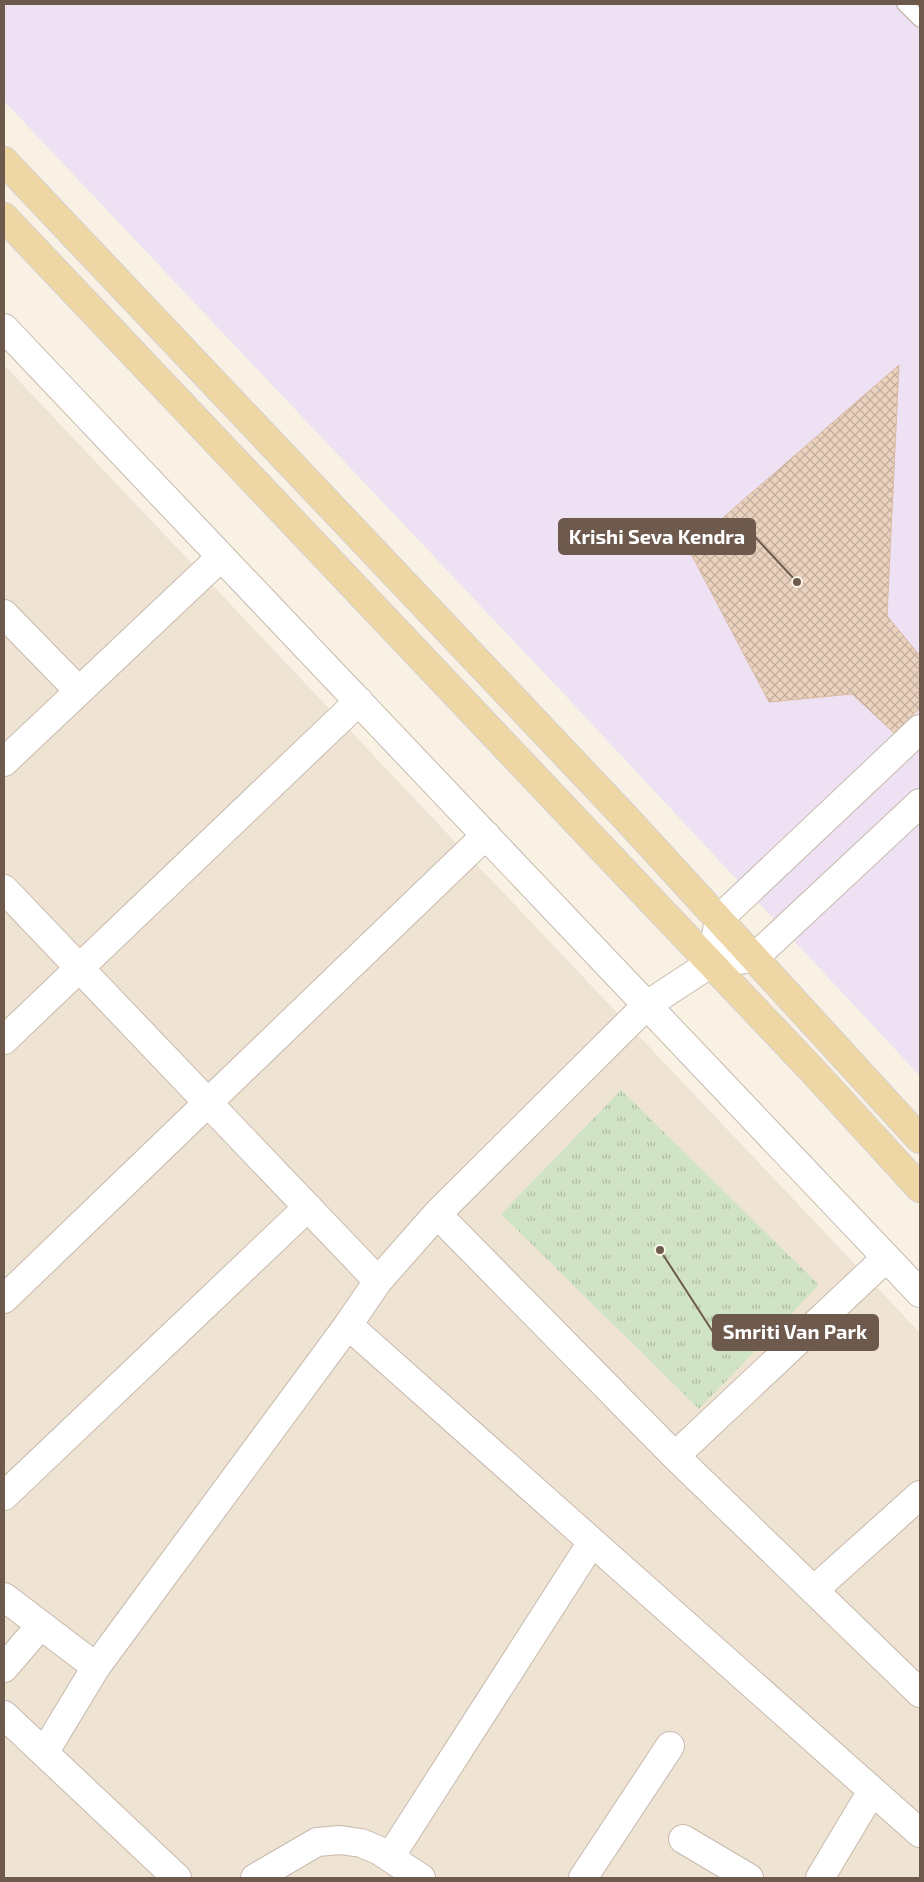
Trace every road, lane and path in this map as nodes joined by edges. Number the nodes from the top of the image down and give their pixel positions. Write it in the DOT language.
graph roads {
  1 [pos="905,4"];
  2 [pos="920,19"];
  3 [pos="4,160"];
  4 [pos="4,217"];
  5 [pos="4,328"];
  6 [pos="221,557"];
  7 [pos="4,614"];
  8 [pos="79,691"];
  9 [pos="359,701"];
  10 [pos="920,730"];
  11 [pos="4,762"];
  12 [pos="920,803"];
  13 [pos="486,835"];
  14 [pos="5,891"];
  15 [pos="719,919"];
  16 [pos="754,958"];
  17 [pos="711,964"];
  18 [pos="80,967"];
  19 [pos="647,1005"];
  20 [pos="4,1040"];
  21 [pos="208,1102"];
  22 [pos="920,1139"];
  23 [pos="920,1188"];
  24 [pos="308,1207"];
  25 [pos="437,1214"];
  26 [pos="886,1258"];
  27 [pos="378,1281"];
  28 [pos="920,1294"];
  29 [pos="4,1299"];
  30 [pos="348,1325"];
  31 [pos="674,1456"];
  32 [pos="920,1495"];
  33 [pos="4,1496"];
  34 [pos="592,1542"];
  35 [pos="814,1590"];
  36 [pos="4,1597"];
  37 [pos="40,1626"];
  38 [pos="96,1667"];
  39 [pos="4,1668"];
  40 [pos="920,1693"];
  41 [pos="4,1715"];
  42 [pos="670,1746"];
  43 [pos="44,1753"];
  44 [pos="872,1791"];
  45 [pos="916,1819"];
  46 [pos="683,1838"];
  47 [pos="390,1857"];
  48 [pos="718,1870"];
  49 [pos="177,1878"];
  50 [pos="255,1878"];
  51 [pos="421,1878"];
  52 [pos="583,1878"];
  53 [pos="749,1878"];
  54 [pos="820,1878"];
  1 -- 2 [label="lane"];
  3 -- 15 [label="main road"];
  4 -- 17 [label="main road"];
  5 -- 6 [label="street"];
  6 -- 8 [label="street"];
  6 -- 9 [label="street"];
  7 -- 8 [label="street"];
  8 -- 11 [label="street"];
  9 -- 13 [label="street"];
  9 -- 18 [label="street"];
  10 -- 15 [label="street"];
  12 -- 16 [label="street"];
  13 -- 19 [label="street"];
  13 -- 21 [label="street"];
  14 -- 18 [label="street"];
  15 -- 16 [label="main road"];
  15 -- 17 [label="street"];
  16 -- 17 [label="street"];
  16 -- 22 [label="main road"];
  17 -- 19 [label="street"];
  17 -- 23 [label="main road"];
  18 -- 20 [label="street"];
  18 -- 21 [label="street"];
  19 -- 25 [label="street"];
  19 -- 26 [label="street"];
  21 -- 24 [label="street"];
  21 -- 29 [label="street"];
  24 -- 27 [label="street"];
  24 -- 33 [label="street"];
  25 -- 27 [label="street"];
  25 -- 31 [label="street"];
  26 -- 28 [label="street"];
  26 -- 31 [label="street"];
  27 -- 30 [label="street"];
  30 -- 34 [label="street"];
  30 -- 38 [label="street"];
  31 -- 35 [label="street"];
  32 -- 35 [label="street"];
  34 -- 44 [label="street"];
  34 -- 47 [label="street"];
  35 -- 40 [label="street"];
  36 -- 37 [label="street"];
  37 -- 38 [label="street"];
  37 -- 39 [label="street"];
  38 -- 43 [label="street"];
  41 -- 43 [label="street"];
  42 -- 52 [label="street"];
  43 -- 49 [label="street"];
  44 -- 45 [label="street"];
  44 -- 54 [label="street"];
  46 -- 48 [label="street"];
  47 -- 50 [label="street"];
  47 -- 51 [label="street"];
  48 -- 53 [label="street"];
}
